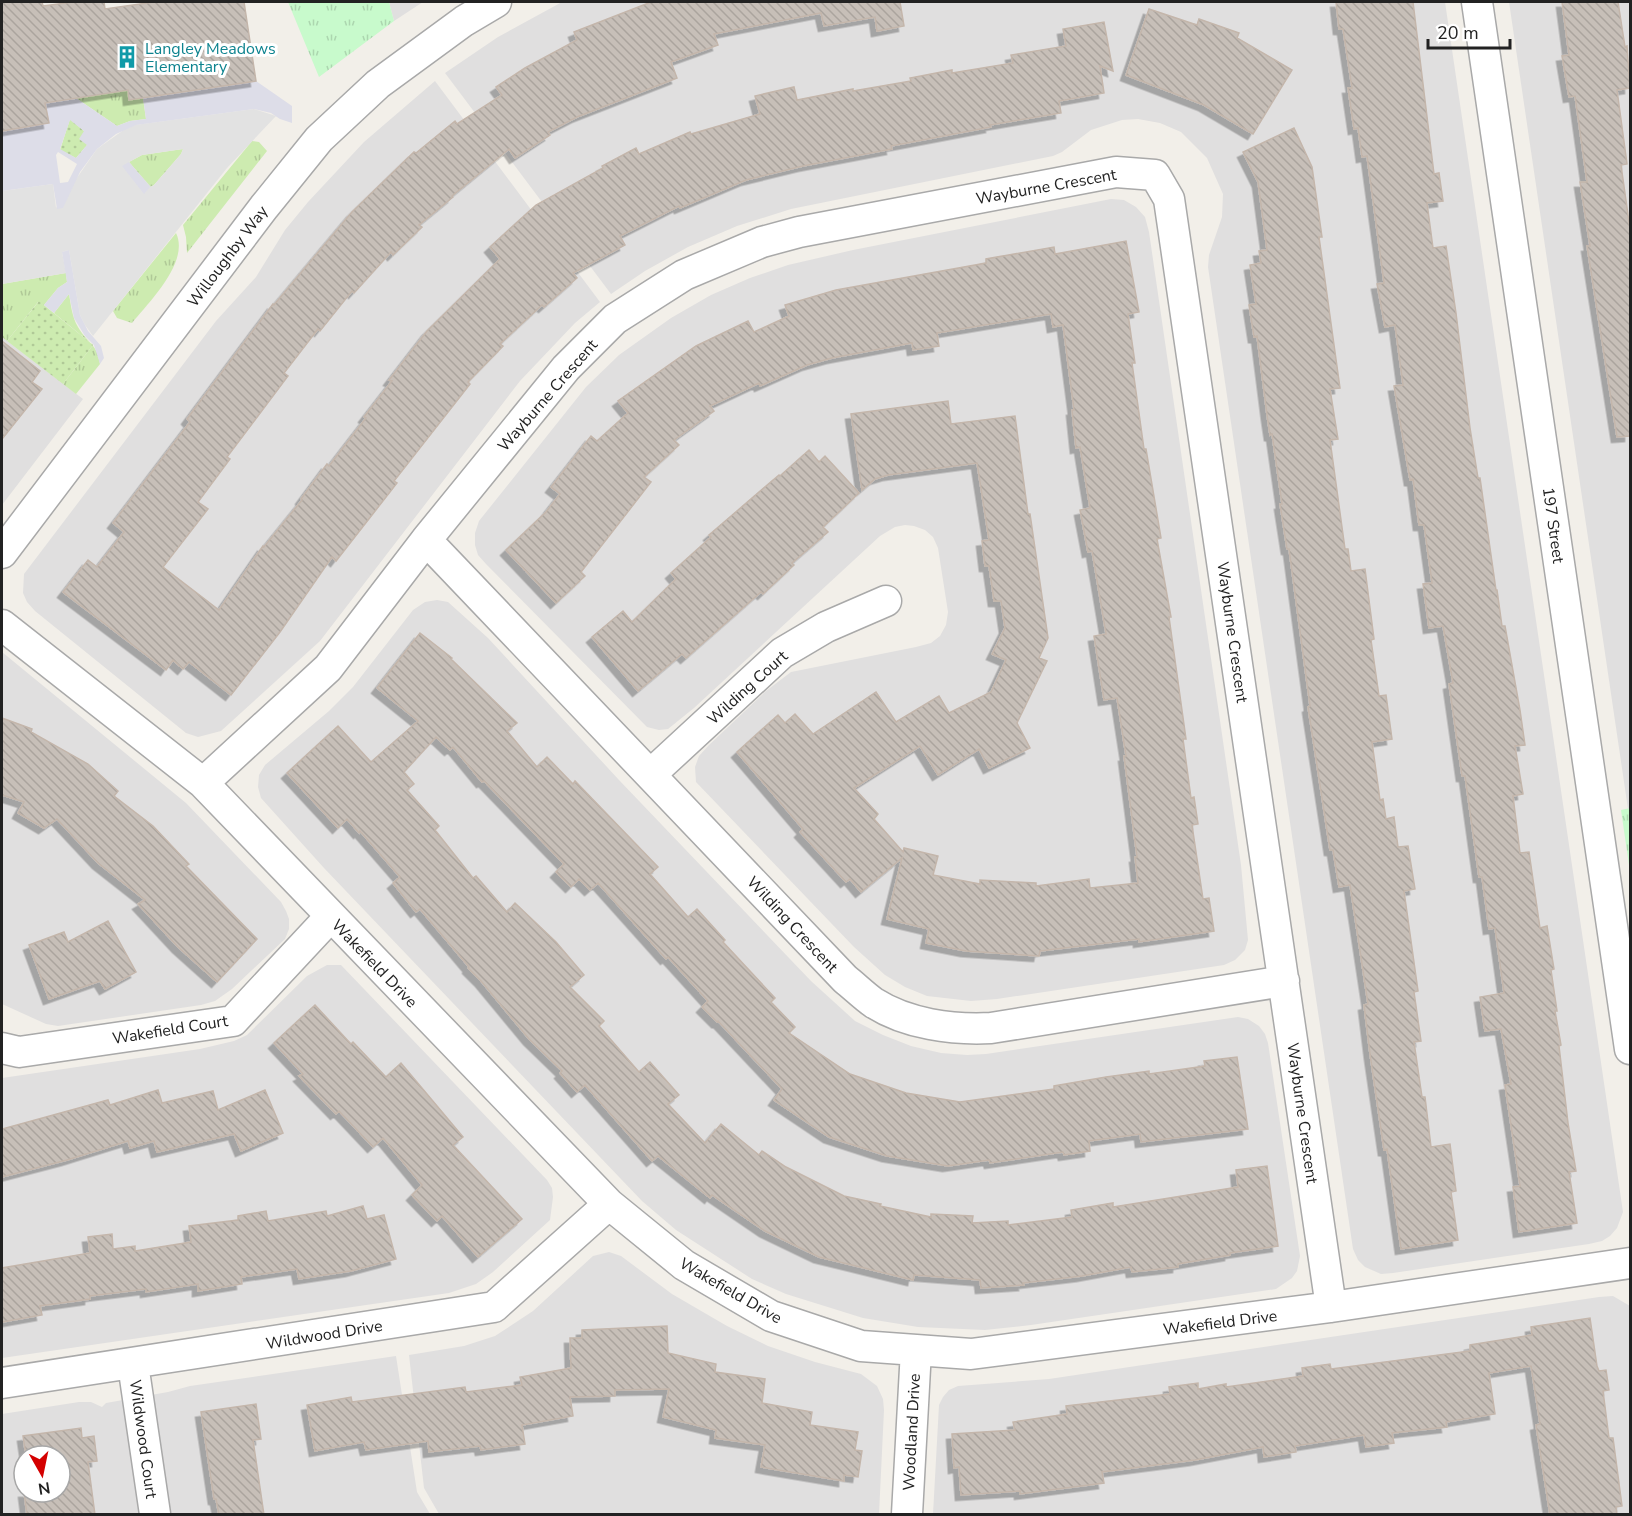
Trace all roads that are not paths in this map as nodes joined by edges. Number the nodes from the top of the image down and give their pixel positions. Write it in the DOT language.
graph roads {
  1 [pos="496,2"];
  2 [pos="1477,2"];
  3 [pos="426,540"];
  4 [pos="2,554"];
  5 [pos="886,601"];
  6 [pos="2,625"];
  7 [pos="651,774"];
  8 [pos="203,783"];
  9 [pos="330,917"];
  10 [pos="1284,981"];
  11 [pos="2,1048"];
  12 [pos="1630,1049"];
  13 [pos="609,1204"];
  14 [pos="1630,1263"];
  15 [pos="1331,1307"];
  16 [pos="916,1350"];
  17 [pos="133,1364"];
  18 [pos="2,1383"];
  19 [pos="155,1515"];
  20 [pos="907,1515"];
  1 -- 4 [label="street, Willoughby Way"];
  2 -- 12 [label="street, 197 Street"];
  3 -- 7 [label="street, Wilding Crescent"];
  3 -- 8 [label="street, Wayburne Crescent"];
  3 -- 10 [label="street, Wayburne Crescent"];
  5 -- 7 [label="street, Wilding Court"];
  6 -- 8 [label="street, Wakefield Drive"];
  7 -- 10 [label="street, Wilding Crescent"];
  8 -- 9 [label="street, Wakefield Drive"];
  9 -- 11 [label="street, Wakefield Court"];
  9 -- 13 [label="street, Wakefield Drive"];
  10 -- 15 [label="street, Wayburne Crescent"];
  13 -- 16 [label="street, Wakefield Drive"];
  13 -- 17 [label="street, Wildwood Drive"];
  14 -- 15 [label="street, Wakefield Drive"];
  15 -- 16 [label="street, Wakefield Drive"];
  16 -- 20 [label="street, Woodland Drive"];
  17 -- 18 [label="street, Wildwood Drive"];
  17 -- 19 [label="street, Wildwood Court"];
}
